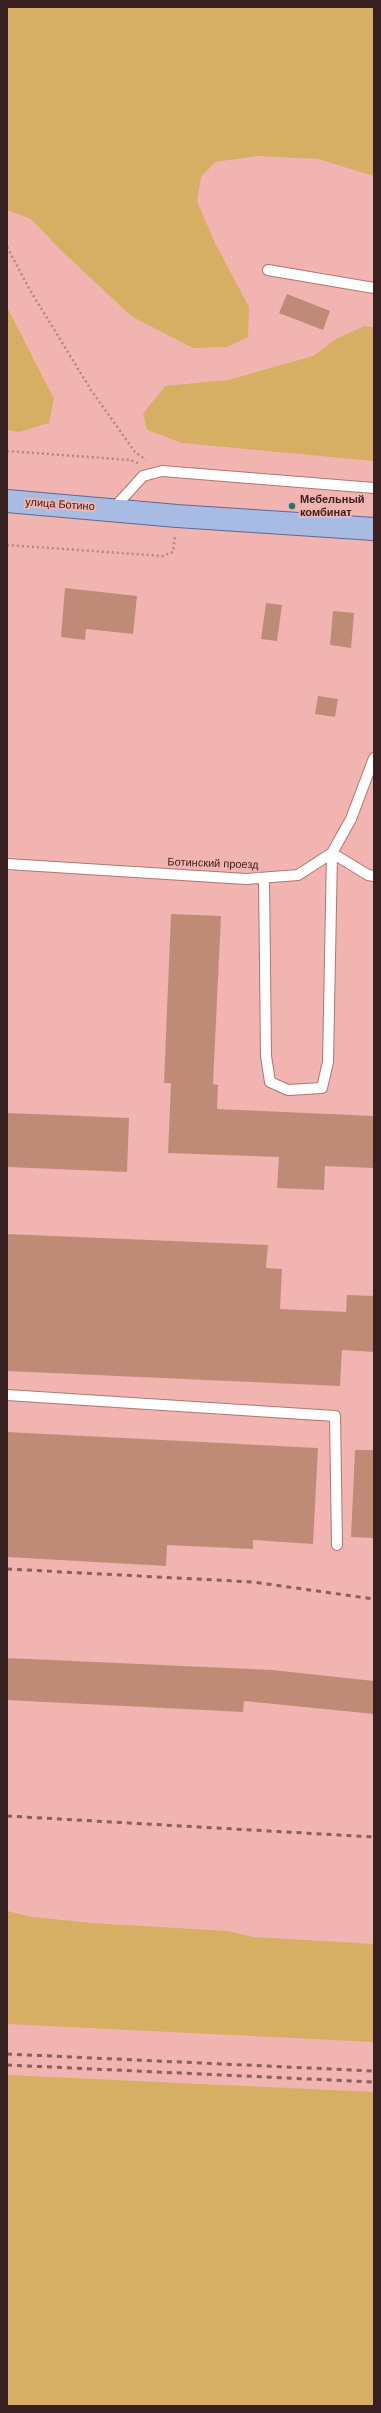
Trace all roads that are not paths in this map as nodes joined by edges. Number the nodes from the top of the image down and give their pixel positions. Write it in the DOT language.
graph roads {
  1 [pos="268,270"];
  2 [pos="374,288"];
  3 [pos="374,488"];
  4 [pos="7,501"];
  5 [pos="113,509"];
  6 [pos="374,530"];
  7 [pos="374,758"];
  8 [pos="332,853"];
  9 [pos="7,864"];
  10 [pos="374,876"];
  11 [pos="264,878"];
  12 [pos="7,1396"];
  13 [pos="337,1545"];
  1 -- 2 [label="lane"];
  3 -- 5 [label="lane"];
  4 -- 5 [label="main road, улица Ботино"];
  5 -- 6 [label="main road, улица Ботино"];
  7 -- 8 [label="lane, Ботинский проезд"];
  8 -- 10 [label="lane"];
  8 -- 11 [label="lane, Ботинский проезд"];
  8 -- 11 [label="lane"];
  9 -- 11 [label="lane, Ботинский проезд"];
  12 -- 13 [label="lane"];
}
